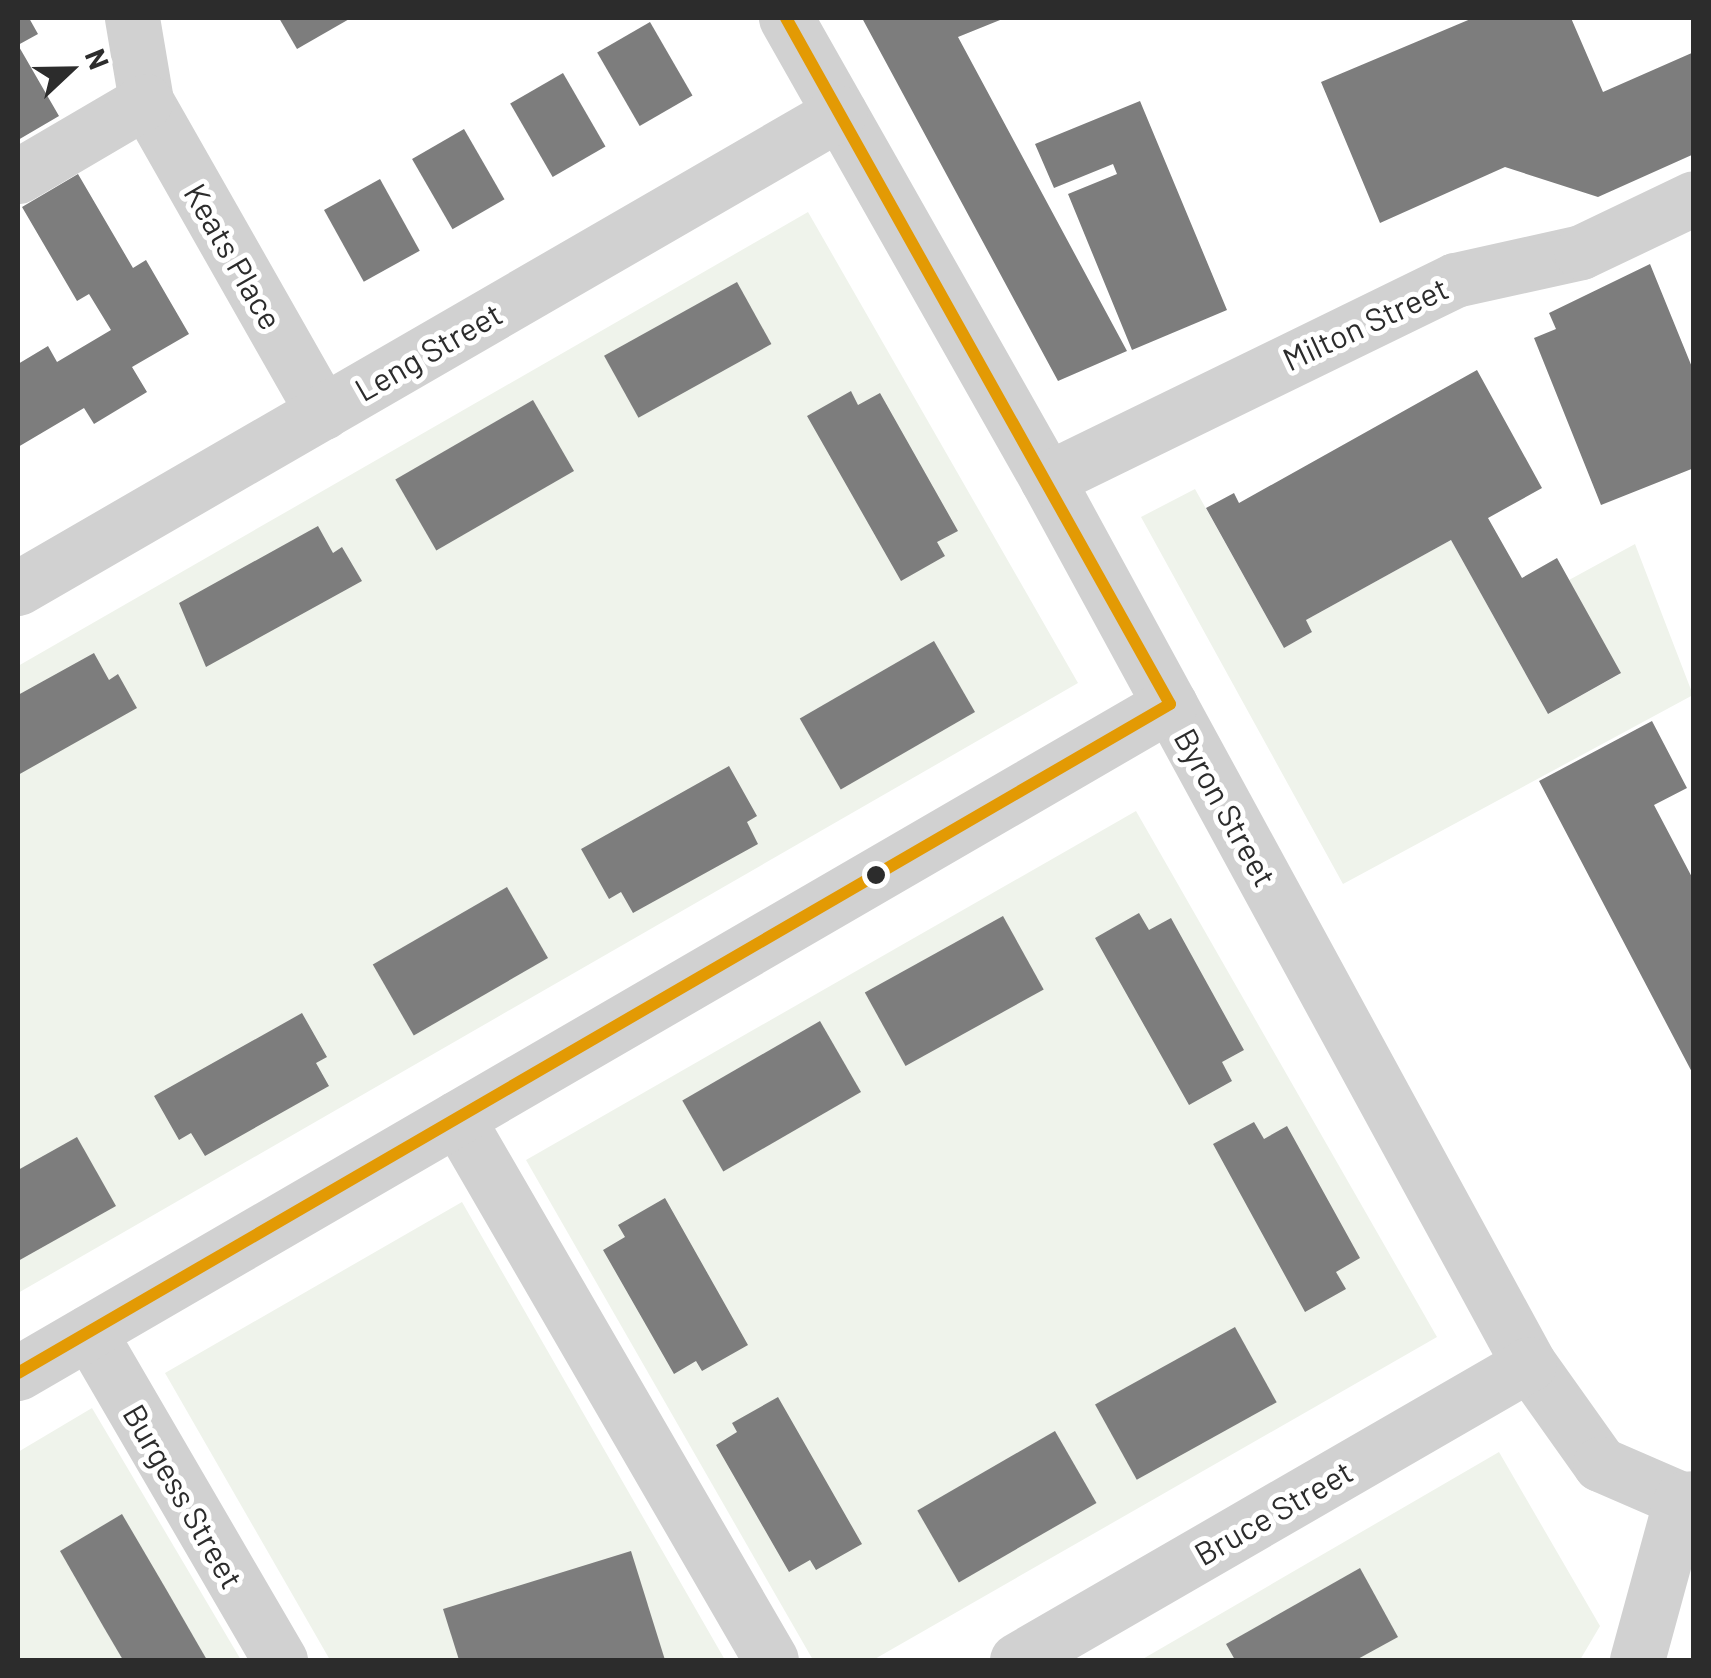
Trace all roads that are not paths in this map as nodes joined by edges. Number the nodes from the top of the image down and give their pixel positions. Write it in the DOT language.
graph roads {
  1 [pos="132,18"];
  2 [pos="786,18"];
  3 [pos="146,101"];
  4 [pos="839,113"];
  5 [pos="18,176"];
  6 [pos="1694,198"];
  7 [pos="323,412"];
  8 [pos="1047,479"];
  9 [pos="18,588"];
  10 [pos="1170,704"];
  11 [pos="457,1118"];
  12 [pos="89,1332"];
  13 [pos="1529,1364"];
  14 [pos="18,1373"];
  15 [pos="1687,1499"];
  16 [pos="280,1660"];
  17 [pos="771,1660"];
  18 [pos="1017,1660"];
  19 [pos="1637,1660"];
  1 -- 3 [label="street, Keats Place"];
  2 -- 4 [label="street, Byron Street"];
  3 -- 5 [label="street"];
  3 -- 7 [label="street, Keats Place"];
  4 -- 7 [label="street, Leng Street"];
  4 -- 8 [label="street, Byron Street"];
  6 -- 8 [label="street, Milton Street"];
  7 -- 9 [label="street, Leng Street"];
  8 -- 10 [label="street, Byron Street"];
  10 -- 11 [label="street"];
  10 -- 13 [label="street, Byron Street"];
  11 -- 12 [label="street"];
  11 -- 17 [label="street"];
  12 -- 14 [label="street"];
  12 -- 16 [label="street, Burgess Street"];
  13 -- 15 [label="street, Byron Street"];
  13 -- 18 [label="street, Bruce Street"];
  15 -- 19 [label="street"];
}
